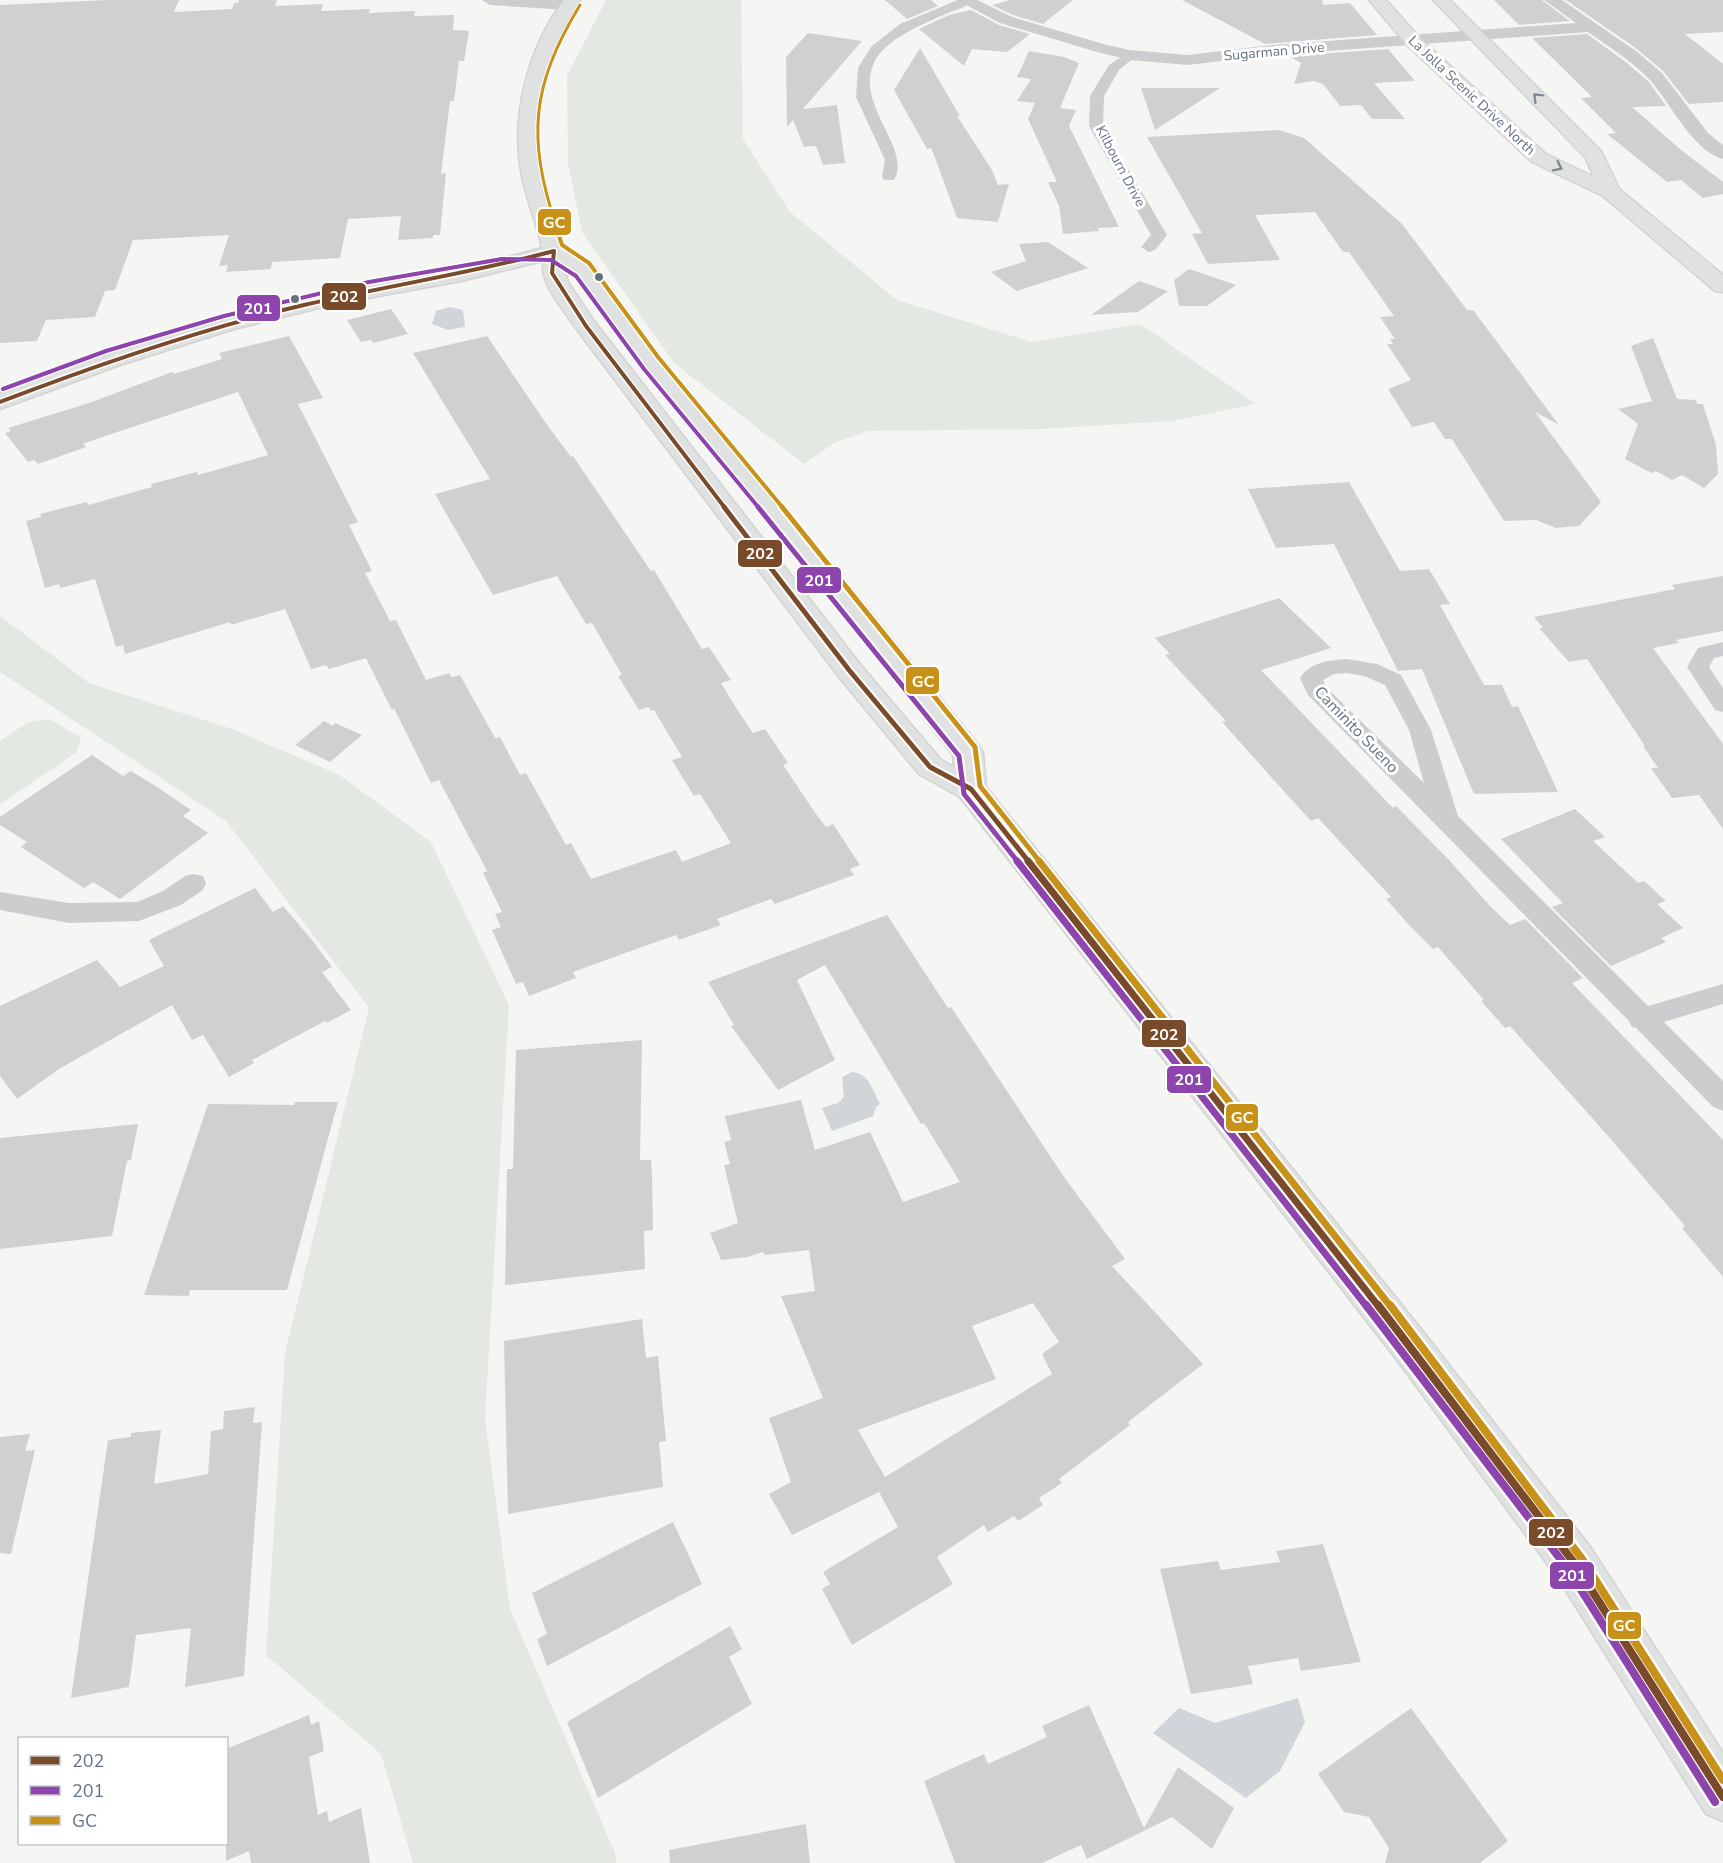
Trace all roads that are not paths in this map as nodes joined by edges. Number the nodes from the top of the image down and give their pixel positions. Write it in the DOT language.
graph roads {
  1 [pos="490,0"];
  2 [pos="965,0"];
  3 [pos="1377,0"];
  4 [pos="1441,0"];
  5 [pos="1552,0"];
  6 [pos="570,2"];
  7 [pos="1593,27"];
  8 [pos="1476,36"];
  9 [pos="1413,41"];
  10 [pos="1130,55"];
  11 [pos="1723,154"];
  12 [pos="889,177"];
  13 [pos="1610,192"];
  14 [pos="1149,247"];
  15 [pos="554,251"];
  16 [pos="1723,286"];
  17 [pos="0,381"];
  18 [pos="0,402"];
  19 [pos="1723,649"];
  20 [pos="1723,705"];
  21 [pos="972,789"];
  22 [pos="1447,820"];
  23 [pos="194,883"];
  24 [pos="0,901"];
  25 [pos="1723,994"];
  26 [pos="1641,1019"];
  27 [pos="1723,1099"];
  28 [pos="1723,1797"];
  1 -- 6 [label="street"];
  2 -- 10 [label="street, Sugarman Drive"];
  2 -- 12 [label="street"];
  3 -- 9 [label="main road, La Jolla Scenic Drive North"];
  4 -- 8 [label="main road, La Jolla Scenic Drive North"];
  5 -- 7 [label="street"];
  6 -- 15 [label="main road"];
  7 -- 8 [label="street, Sugarman Drive"];
  7 -- 11 [label="street"];
  8 -- 9 [label="street, Sugarman Drive"];
  13 -- 8 [label="main road, La Jolla Scenic Drive North, one-way"];
  9 -- 10 [label="street, Sugarman Drive"];
  9 -- 13 [label="main road, La Jolla Scenic Drive North, one-way"];
  10 -- 14 [label="street, Kilbourn Drive"];
  13 -- 16 [label="main road, La Jolla Scenic Drive North"];
  15 -- 17 [label="main road"];
  15 -- 18 [label="main road"];
  15 -- 21 [label="main road"];
  15 -- 21 [label="main road"];
  19 -- 20 [label="street"];
  21 -- 28 [label="main road"];
  22 -- 22 [label="street, Caminito Sueno"];
  22 -- 26 [label="street, Caminito Sueno"];
  23 -- 24 [label="street"];
  25 -- 26 [label="street"];
  26 -- 27 [label="street, Caminito Sueno"];
}
